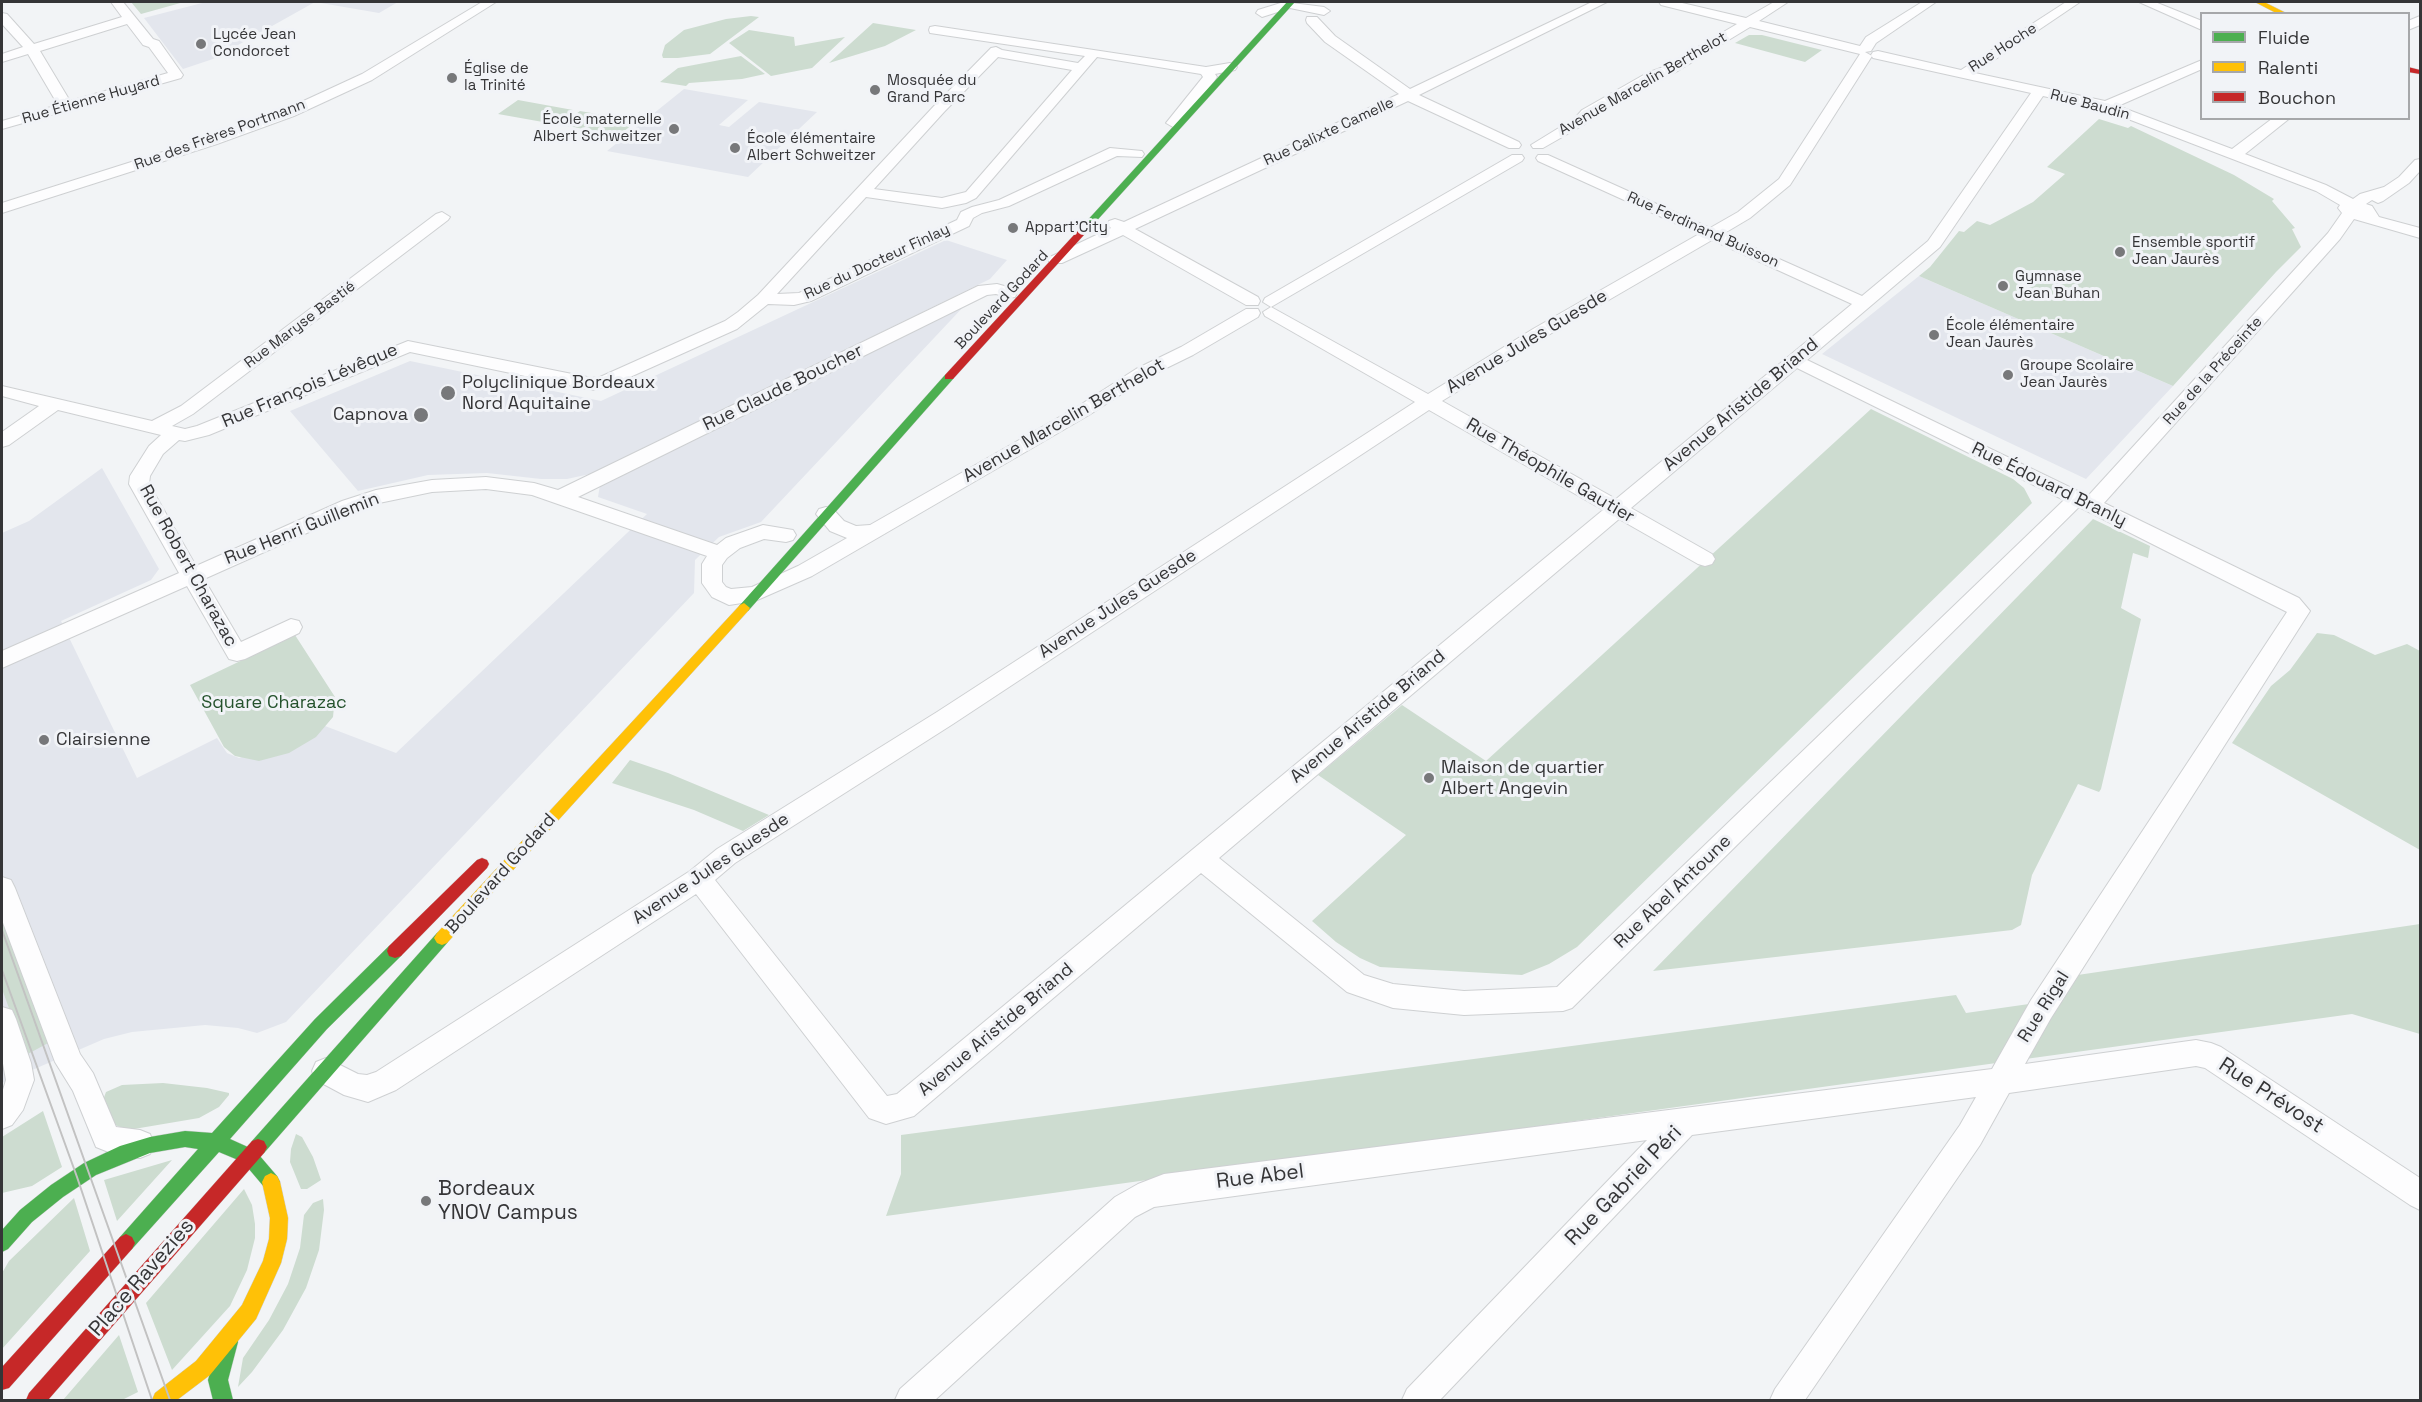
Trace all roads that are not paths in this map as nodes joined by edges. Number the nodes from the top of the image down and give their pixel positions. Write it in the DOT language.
graph roads {
  1 [pos="117,2"];
  2 [pos="490,2"];
  3 [pos="1601,2"];
  4 [pos="1665,2"];
  5 [pos="1782,2"];
  6 [pos="1930,2"];
  7 [pos="2074,2"];
  8 [pos="2145,2"];
  9 [pos="2259,2"];
  10 [pos="1282,5"];
  11 [pos="2281,12"];
  12 [pos="2,16"];
  13 [pos="130,19"];
  14 [pos="1747,23"];
  15 [pos="2200,25"];
  16 [pos="1249,26"];
  17 [pos="935,30"];
  18 [pos="1008,39"];
  19 [pos="32,49"];
  20 [pos="1094,52"];
  21 [pos="1867,52"];
  22 [pos="995,53"];
  23 [pos="1220,56"];
  24 [pos="2,58"];
  25 [pos="2200,65"];
  26 [pos="1081,67"];
  27 [pos="1230,67"];
  28 [pos="1206,71"];
  29 [pos="1962,75"];
  30 [pos="2039,92"];
  31 [pos="1409,95"];
  32 [pos="2106,106"];
  33 [pos="66,107"];
  34 [pos="2280,120"];
  35 [pos="2,125"];
  36 [pos="1160,144"];
  37 [pos="1516,151"];
  38 [pos="1541,151"];
  39 [pos="1137,154"];
  40 [pos="2235,154"];
  41 [pos="2421,163"];
  42 [pos="2295,178"];
  43 [pos="862,192"];
  44 [pos="2,208"];
  45 [pos="2360,210"];
  46 [pos="1097,214"];
  47 [pos="442,217"];
  48 [pos="1124,228"];
  49 [pos="2413,231"];
  50 [pos="1711,234"];
  51 [pos="1056,260"];
  52 [pos="1009,292"];
  53 [pos="769,294"];
  54 [pos="1864,303"];
  55 [pos="1261,307"];
  56 [pos="1796,361"];
  57 [pos="2,391"];
  58 [pos="1428,402"];
  59 [pos="54,404"];
  60 [pos="897,414"];
  61 [pos="154,428"];
  62 [pos="175,433"];
  63 [pos="2,441"];
  64 [pos="559,498"];
  65 [pos="2084,502"];
  66 [pos="1616,508"];
  67 [pos="826,514"];
  68 [pos="877,531"];
  69 [pos="786,536"];
  70 [pos="720,553"];
  71 [pos="1705,559"];
  72 [pos="191,575"];
  73 [pos="738,595"];
  74 [pos="2299,611"];
  75 [pos="291,627"];
  76 [pos="2,660"];
  77 [pos="492,853"];
  78 [pos="1201,858"];
  79 [pos="699,879"];
  80 [pos="2,888"];
  81 [pos="2,1018"];
  82 [pos="326,1071"];
  83 [pos="2003,1078"];
  84 [pos="2,1114"];
  85 [pos="1667,1131"];
  86 [pos="216,1142"];
  87 [pos="150,1145"];
  88 [pos="249,1156"];
  89 [pos="57,1191"];
  90 [pos="2421,1195"];
  91 [pos="17,1204"];
  92 [pos="2,1243"];
  93 [pos="231,1336"];
  94 [pos="2,1381"];
  95 [pos="36,1401"];
  96 [pos="162,1401"];
  97 [pos="223,1401"];
  98 [pos="911,1401"];
  99 [pos="1418,1401"];
  100 [pos="1786,1401"];
  1 -- 13 [label="street"];
  2 -- 44 [label="street, Rue des Frères Portmann"];
  3 -- 31 [label="street, Rue Calixte Camelle"];
  4 -- 14 [label="street, Rue Baudin"];
  5 -- 14 [label="street, Avenue Marcelin Berthelot"];
  6 -- 21 [label="street, Avenue Jules Guesde"];
  7 -- 29 [label="street, Rue Hoche"];
  8 -- 15 [label="street"];
  9 -- 11 [label="main road"];
  10 -- 16 [label="main road"];
  10 -- 27 [label="main road, Boulevard Godard"];
  10 -- 31 [label="street"];
  12 -- 19 [label="street"];
  13 -- 19 [label="street"];
  13 -- 33 [label="street, Rue Étienne Huyard"];
  14 -- 21 [label="street, Rue Baudin"];
  14 -- 38 [label="street, Avenue Marcelin Berthelot"];
  17 -- 18 [label="street"];
  18 -- 20 [label="street"];
  18 -- 22 [label="street"];
  19 -- 24 [label="street"];
  19 -- 33 [label="street"];
  20 -- 26 [label="street"];
  20 -- 28 [label="street"];
  21 -- 29 [label="street, Rue Baudin"];
  21 -- 50 [label="street, Avenue Jules Guesde"];
  22 -- 26 [label="street"];
  22 -- 43 [label="street"];
  23 -- 28 [label="main road, Boulevard Godard"];
  25 -- 32 [label="street"];
  26 -- 43 [label="street"];
  27 -- 28 [label="street"];
  27 -- 36 [label="main road, Boulevard Godard"];
  28 -- 36 [label="street"];
  28 -- 39 [label="main road, Boulevard Godard"];
  29 -- 30 [label="street, Rue Baudin"];
  30 -- 32 [label="street, Rue Baudin"];
  30 -- 54 [label="street, Avenue Aristide Briand"];
  31 -- 37 [label="street"];
  31 -- 48 [label="street, Rue Calixte Camelle"];
  32 -- 40 [label="street, Rue Baudin"];
  33 -- 35 [label="street, Rue Étienne Huyard"];
  34 -- 40 [label="street"];
  36 -- 46 [label="main road, Boulevard Godard"];
  37 -- 38 [label="street"];
  37 -- 55 [label="street, Avenue Marcelin Berthelot"];
  38 -- 50 [label="street, Rue Ferdinand Buisson"];
  39 -- 52 [label="main road, Boulevard Godard"];
  39 -- 53 [label="street, Rue du Docteur Finlay"];
  40 -- 42 [label="street, Rue Baudin"];
  41 -- 45 [label="street, Rue de la Préceinte"];
  42 -- 45 [label="street, Rue Baudin"];
  42 -- 45 [label="street, Rue Baudin"];
  43 -- 53 [label="street"];
  45 -- 49 [label="street"];
  45 -- 65 [label="street, Rue de la Préceinte"];
  46 -- 48 [label="street, Rue Théophile Gautier"];
  46 -- 51 [label="main road, Boulevard Godard"];
  47 -- 61 [label="street, Rue Maryse Bastié"];
  48 -- 51 [label="street, Rue Calixte Camelle"];
  48 -- 55 [label="street, Rue Théophile Gautier"];
  50 -- 54 [label="street, Rue Ferdinand Buisson"];
  50 -- 58 [label="street, Avenue Jules Guesde"];
  51 -- 67 [label="main road, Boulevard Godard"];
  52 -- 60 [label="main road, Boulevard Godard"];
  52 -- 64 [label="street, Rue Claude Boucher"];
  53 -- 62 [label="street, Rue François Lévêque"];
  54 -- 56 [label="street, Avenue Aristide Briand"];
  55 -- 58 [label="street, Rue Théophile Gautier"];
  55 -- 68 [label="street, Avenue Marcelin Berthelot"];
  56 -- 65 [label="street, Rue Édouard Branly"];
  56 -- 66 [label="street, Avenue Aristide Briand"];
  57 -- 59 [label="street, Rue François Lévêque"];
  58 -- 66 [label="street, Rue Théophile Gautier"];
  58 -- 79 [label="street, Avenue Jules Guesde"];
  59 -- 61 [label="street, Rue François Lévêque"];
  59 -- 63 [label="street"];
  61 -- 62 [label="street, Rue François Lévêque"];
  62 -- 72 [label="street, Rue Robert Charazac"];
  64 -- 70 [label="street, Rue Henri Guillemin"];
  64 -- 72 [label="street, Rue Henri Guillemin"];
  65 -- 74 [label="street, Rue Édouard Branly"];
  65 -- 78 [label="street, Rue Abel Antoune"];
  66 -- 71 [label="street, Rue Théophile Gautier"];
  66 -- 78 [label="street, Avenue Aristide Briand"];
  67 -- 68 [label="street"];
  67 -- 73 [label="main road, Boulevard Godard"];
  68 -- 73 [label="street, Avenue Marcelin Berthelot"];
  69 -- 70 [label="street"];
  70 -- 73 [label="street"];
  72 -- 75 [label="street, Rue Robert Charazac"];
  72 -- 76 [label="street, Rue Henri Guillemin"];
  73 -- 82 [label="main road, Boulevard Godard"];
  74 -- 83 [label="street, Rue Rigal"];
  77 -- 86 [label="main road, Boulevard Godard"];
  78 -- 79 [label="street, Avenue Aristide Briand"];
  79 -- 82 [label="street, Avenue Jules Guesde"];
  80 -- 87 [label="street"];
  81 -- 84 [label="street"];
  82 -- 88 [label="main road, Boulevard Godard"];
  83 -- 85 [label="street, Rue Gabriel Péri"];
  83 -- 90 [label="street, Rue Prévost"];
  83 -- 100 [label="street, Rue Rigal"];
  85 -- 98 [label="street, Rue Abel"];
  85 -- 99 [label="street, Rue Gabriel Péri"];
  86 -- 87 [label="main road"];
  86 -- 88 [label="main road"];
  86 -- 94 [label="main road, Place Ravezies"];
  87 -- 89 [label="main road"];
  88 -- 93 [label="main road"];
  88 -- 95 [label="main road, Place Ravezies"];
  89 -- 91 [label="main road"];
  89 -- 92 [label="main road"];
  93 -- 96 [label="main road"];
  93 -- 97 [label="main road"];
}
